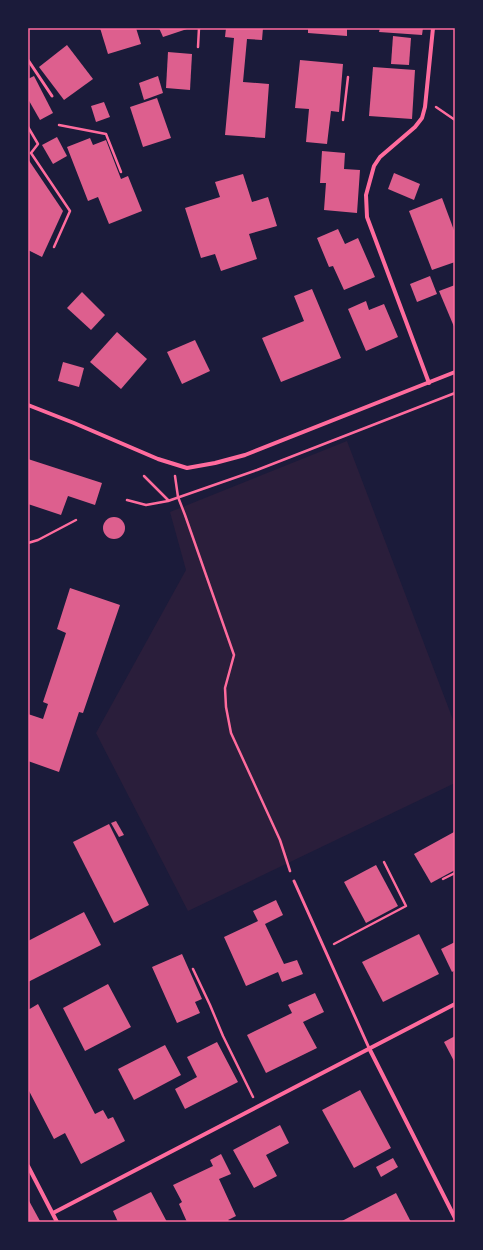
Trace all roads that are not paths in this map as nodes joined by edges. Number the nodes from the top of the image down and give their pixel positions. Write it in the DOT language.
graph roads {
  1 [pos="433,28"];
  2 [pos="28,60"];
  3 [pos="52,96"];
  4 [pos="455,372"];
  5 [pos="429,383"];
  6 [pos="28,405"];
  7 [pos="294,881"];
  8 [pos="455,1004"];
  9 [pos="369,1048"];
  10 [pos="28,1166"];
  11 [pos="53,1213"];
  12 [pos="455,1218"];
  13 [pos="57,1222"];
  1 -- 5 [label="street"];
  2 -- 3 [label="lane"];
  4 -- 5 [label="street"];
  5 -- 6 [label="street"];
  7 -- 9 [label="lane"];
  8 -- 9 [label="street"];
  9 -- 11 [label="street"];
  9 -- 12 [label="street"];
  10 -- 11 [label="street"];
  11 -- 13 [label="street"];
}
